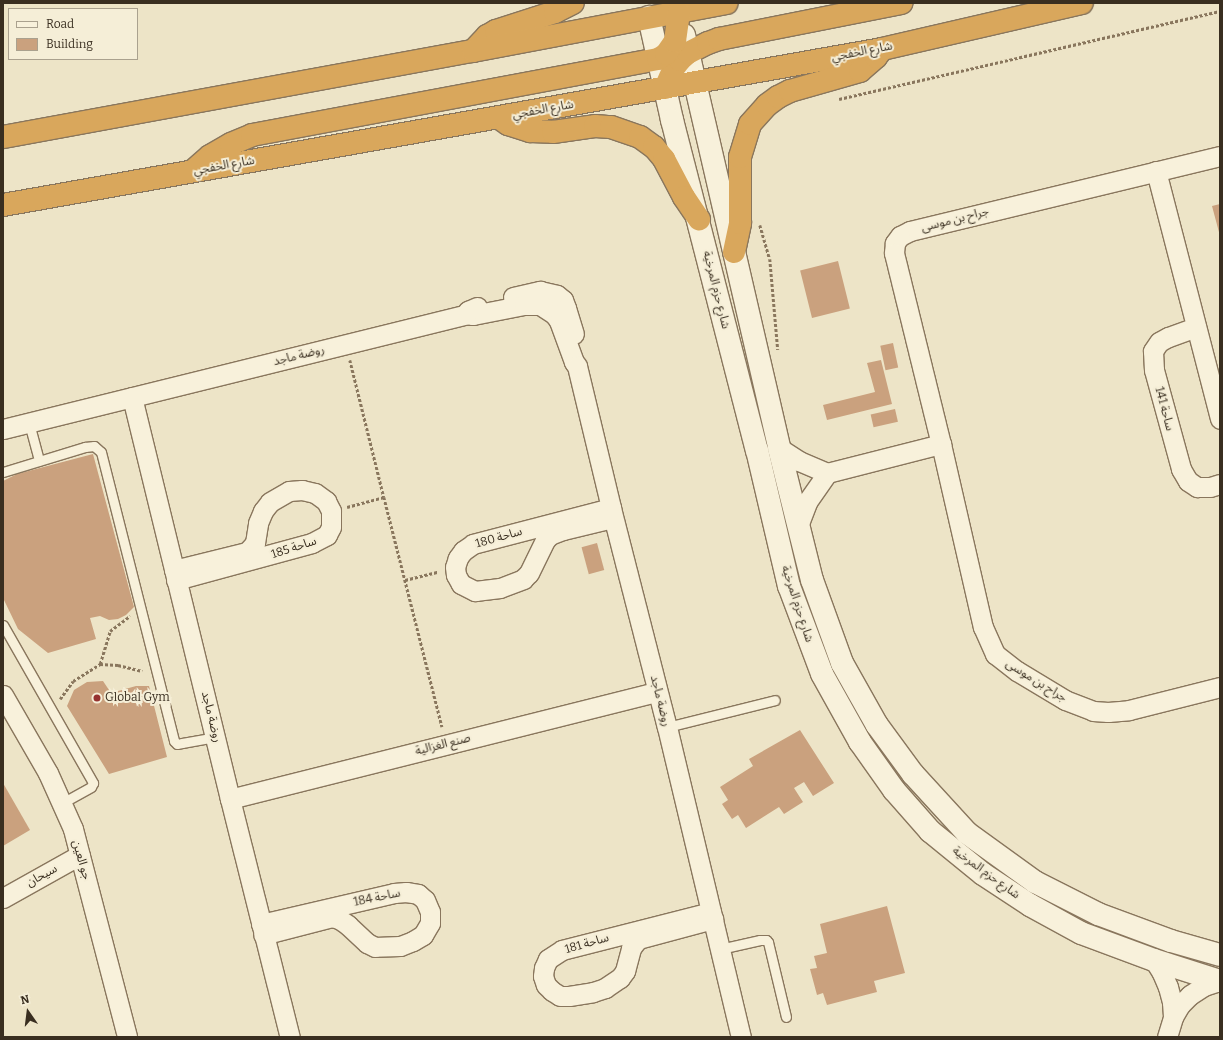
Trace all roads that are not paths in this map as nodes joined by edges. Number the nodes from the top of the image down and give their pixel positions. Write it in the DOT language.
graph roads {
  1 [pos="573,3"];
  2 [pos="726,3"];
  3 [pos="901,3"];
  4 [pos="1082,3"];
  5 [pos="678,8"];
  6 [pos="648,10"];
  7 [pos="882,48"];
  8 [pos="473,51"];
  9 [pos="688,53"];
  10 [pos="658,59"];
  11 [pos="695,82"];
  12 [pos="665,88"];
  13 [pos="499,118"];
  14 [pos="3,137"];
  15 [pos="1220,156"];
  16 [pos="193,171"];
  17 [pos="1156,171"];
  18 [pos="3,205"];
  19 [pos="698,219"];
  20 [pos="734,252"];
  21 [pos="1196,327"];
  22 [pos="132,397"];
  23 [pos="1220,419"];
  24 [pos="29,422"];
  25 [pos="3,429"];
  26 [pos="941,444"];
  27 [pos="779,448"];
  28 [pos="39,461"];
  29 [pos="3,472"];
  30 [pos="827,473"];
  31 [pos="1220,484"];
  32 [pos="612,513"];
  33 [pos="798,526"];
  34 [pos="257,531"];
  35 [pos="512,534"];
  36 [pos="277,554"];
  37 [pos="538,555"];
  38 [pos="175,575"];
  39 [pos="3,625"];
  40 [pos="1220,688"];
  41 [pos="657,692"];
  42 [pos="3,695"];
  43 [pos="775,700"];
  44 [pos="666,728"];
  45 [pos="216,737"];
  46 [pos="230,799"];
  47 [pos="62,803"];
  48 [pos="80,855"];
  49 [pos="3,898"];
  50 [pos="360,901"];
  51 [pos="712,915"];
  52 [pos="262,929"];
  53 [pos="356,932"];
  54 [pos="602,939"];
  55 [pos="720,949"];
  56 [pos="1220,955"];
  57 [pos="628,956"];
  58 [pos="1154,960"];
  59 [pos="1220,981"];
  60 [pos="786,1017"];
  61 [pos="1173,1017"];
  62 [pos="127,1037"];
  63 [pos="290,1037"];
  64 [pos="741,1037"];
  65 [pos="1167,1037"];
  1 -- 8 [label="highway"];
  2 -- 5 [label="highway"];
  3 -- 9 [label="highway"];
  4 -- 7 [label="highway, شارع الخفجي"];
  5 -- 6 [label="highway"];
  5 -- 9 [label="street, شارع حزم المرخية"];
  5 -- 10 [label="highway"];
  6 -- 8 [label="highway"];
  6 -- 10 [label="street, شارع حزم المرخية"];
  7 -- 11 [label="highway, شارع الخفجي"];
  7 -- 20 [label="highway"];
  8 -- 14 [label="highway"];
  9 -- 11 [label="street, شارع حزم المرخية"];
  9 -- 12 [label="highway"];
  10 -- 12 [label="street, شارع حزم المرخية"];
  10 -- 16 [label="highway"];
  11 -- 12 [label="highway, شارع الخفجي"];
  11 -- 20 [label="street, شارع حزم المرخية"];
  12 -- 13 [label="highway, شارع الخفجي"];
  12 -- 19 [label="street, شارع حزم المرخية"];
  13 -- 16 [label="highway, شارع الخفجي"];
  13 -- 19 [label="highway"];
  15 -- 17 [label="street, جراح بن موسى"];
  16 -- 18 [label="highway, شارع الخفجي"];
  17 -- 21 [label="street"];
  17 -- 26 [label="street, جراح بن موسى"];
  19 -- 58 [label="street, شارع حزم المرخية"];
  20 -- 27 [label="street, شارع حزم المرخية"];
  21 -- 23 [label="street"];
  21 -- 31 [label="street, ساحة 141"];
  22 -- 24 [label="street, روضة ماجد"];
  22 -- 32 [label="street, روضة ماجد"];
  22 -- 38 [label="street, روضة ماجد"];
  24 -- 25 [label="street, روضة ماجد"];
  24 -- 28 [label="lane"];
  26 -- 30 [label="street"];
  26 -- 40 [label="street, جراح بن موسى"];
  27 -- 30 [label="street"];
  27 -- 33 [label="street, شارع حزم المرخية"];
  28 -- 29 [label="lane"];
  28 -- 45 [label="lane"];
  30 -- 33 [label="street"];
  32 -- 35 [label="street, ساحة 180"];
  32 -- 37 [label="street"];
  32 -- 41 [label="street, روضة ماجد"];
  33 -- 56 [label="street, شارع حزم المرخية"];
  34 -- 36 [label="street"];
  34 -- 36 [label="street, ساحة 185"];
  34 -- 38 [label="street, ساحة 185"];
  35 -- 37 [label="street"];
  35 -- 37 [label="street, ساحة 180"];
  36 -- 38 [label="street, ساحة 185"];
  38 -- 45 [label="street, روضة ماجد"];
  39 -- 47 [label="lane"];
  41 -- 44 [label="street, روضة ماجد"];
  41 -- 46 [label="street, صنع الغزالية"];
  42 -- 47 [label="street, جو العين"];
  43 -- 44 [label="lane"];
  44 -- 51 [label="street, روضة ماجد"];
  45 -- 46 [label="street, روضة ماجد"];
  46 -- 52 [label="street, روضة ماجد"];
  47 -- 48 [label="street, جو العين"];
  48 -- 49 [label="street, سيحان"];
  48 -- 62 [label="street, جو العين"];
  50 -- 52 [label="street, ساحة 184"];
  50 -- 53 [label="street"];
  50 -- 53 [label="street, ساحة 184"];
  51 -- 54 [label="street, ساحة 181"];
  51 -- 55 [label="street, روضة ماجد"];
  51 -- 57 [label="street, ساحة 181"];
  52 -- 53 [label="street, ساحة 184"];
  52 -- 63 [label="street, روضة ماجد"];
  54 -- 57 [label="street"];
  54 -- 57 [label="street, ساحة 181"];
  55 -- 60 [label="lane"];
  55 -- 64 [label="street, روضة ماجد"];
  58 -- 59 [label="street, شارع حزم المرخية"];
  58 -- 61 [label="street"];
  59 -- 61 [label="street"];
  61 -- 65 [label="street"];
}
